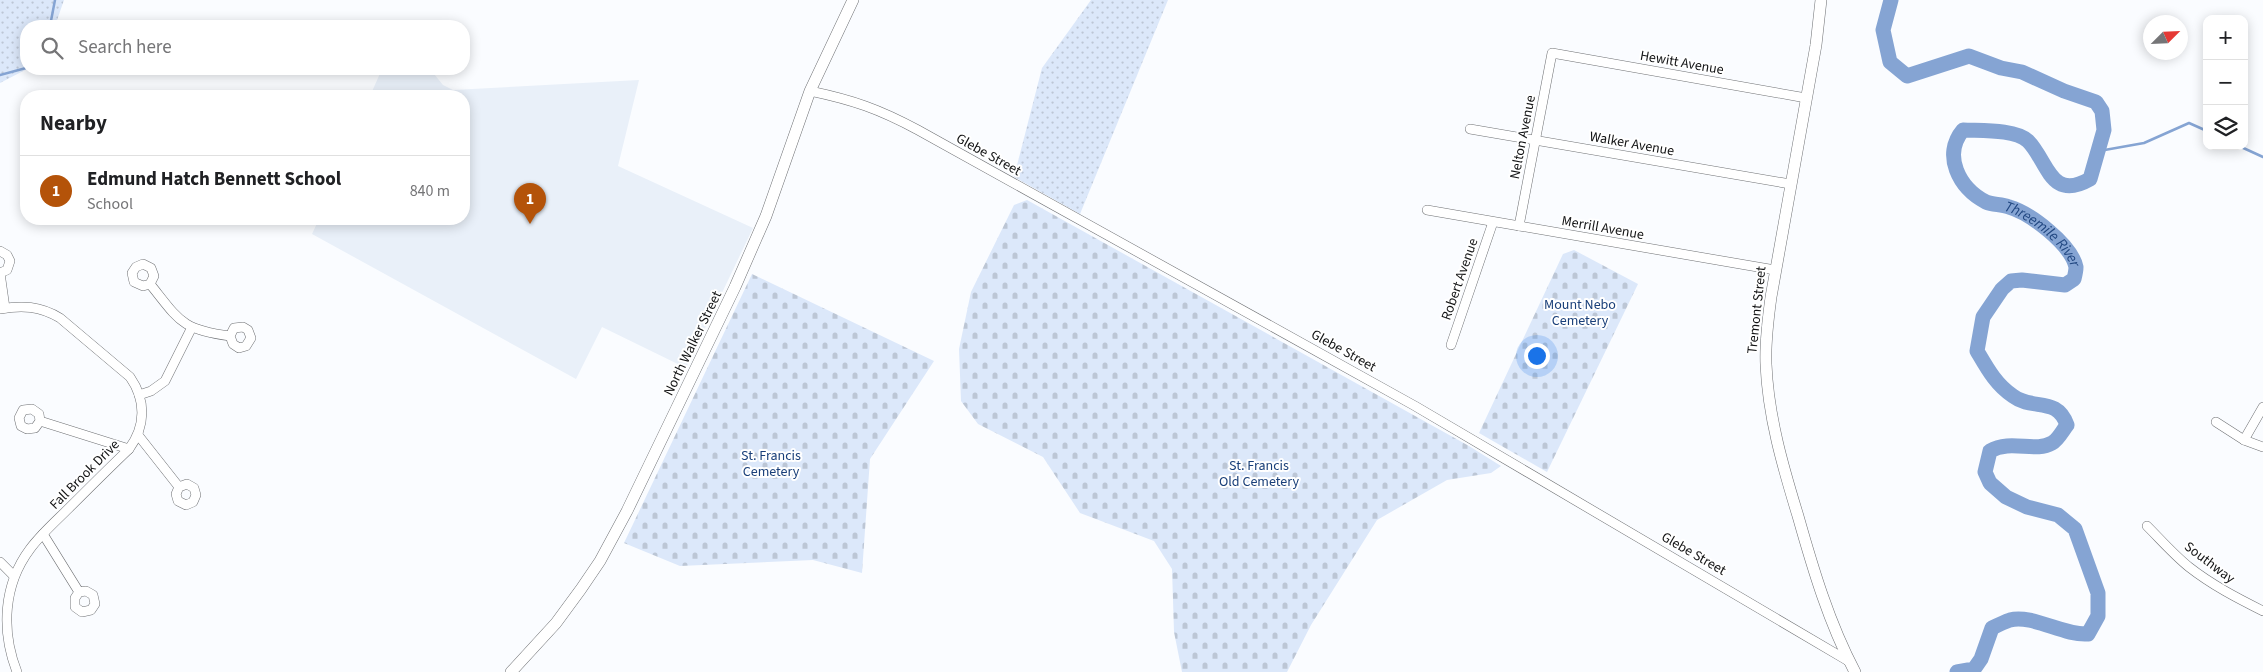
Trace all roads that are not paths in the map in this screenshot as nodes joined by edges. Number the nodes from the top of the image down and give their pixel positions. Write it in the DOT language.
graph roads {
  1 [pos="852,0"];
  2 [pos="1821,0"];
  3 [pos="1552,53"];
  4 [pos="810,91"];
  5 [pos="1806,98"];
  6 [pos="1470,129"];
  7 [pos="1536,141"];
  8 [pos="1790,184"];
  9 [pos="1426,210"];
  10 [pos="1493,222"];
  11 [pos="1519,226"];
  12 [pos="0,251"];
  13 [pos="1776,270"];
  14 [pos="0,273"];
  15 [pos="150,284"];
  16 [pos="3,308"];
  17 [pos="191,329"];
  18 [pos="230,336"];
  19 [pos="1451,345"];
  20 [pos="140,395"];
  21 [pos="2263,407"];
  22 [pos="40,421"];
  23 [pos="2216,422"];
  24 [pos="138,435"];
  25 [pos="2244,440"];
  26 [pos="2263,447"];
  27 [pos="129,449"];
  28 [pos="179,487"];
  29 [pos="2147,526"];
  30 [pos="42,534"];
  31 [pos="0,562"];
  32 [pos="14,576"];
  33 [pos="79,592"];
  34 [pos="2262,608"];
  35 [pos="1853,667"];
  36 [pos="18,672"];
  37 [pos="511,672"];
  1 -- 4 [label="main road, North Walker Street"];
  2 -- 5 [label="main road, Tremont Street"];
  3 -- 5 [label="street, Hewitt Avenue"];
  3 -- 7 [label="street, Nelton Avenue"];
  4 -- 35 [label="street, Glebe Street"];
  4 -- 37 [label="main road, North Walker Street"];
  5 -- 8 [label="main road, Tremont Street"];
  6 -- 7 [label="street, Walker Avenue"];
  7 -- 8 [label="street, Walker Avenue"];
  7 -- 11 [label="street, Nelton Avenue"];
  8 -- 13 [label="main road, Tremont Street"];
  9 -- 10 [label="street, Merrill Avenue"];
  10 -- 11 [label="street, Merrill Avenue"];
  10 -- 19 [label="street, Robert Avenue"];
  11 -- 13 [label="street, Merrill Avenue"];
  12 -- 14 [label="street"];
  13 -- 35 [label="main road, Tremont Street"];
  14 -- 16 [label="street"];
  15 -- 17 [label="street"];
  16 -- 20 [label="street, Fall Brook Drive"];
  17 -- 18 [label="street"];
  17 -- 20 [label="street"];
  20 -- 24 [label="street, Fall Brook Drive"];
  21 -- 25 [label="street"];
  22 -- 27 [label="street"];
  23 -- 25 [label="street"];
  24 -- 27 [label="street, Fall Brook Drive"];
  24 -- 28 [label="street"];
  25 -- 26 [label="street"];
  27 -- 30 [label="street, Fall Brook Drive"];
  29 -- 34 [label="street, Southway"];
  30 -- 32 [label="street, Fall Brook Drive"];
  30 -- 33 [label="street"];
  31 -- 32 [label="street"];
  32 -- 36 [label="street, Fall Brook Drive"];
}
